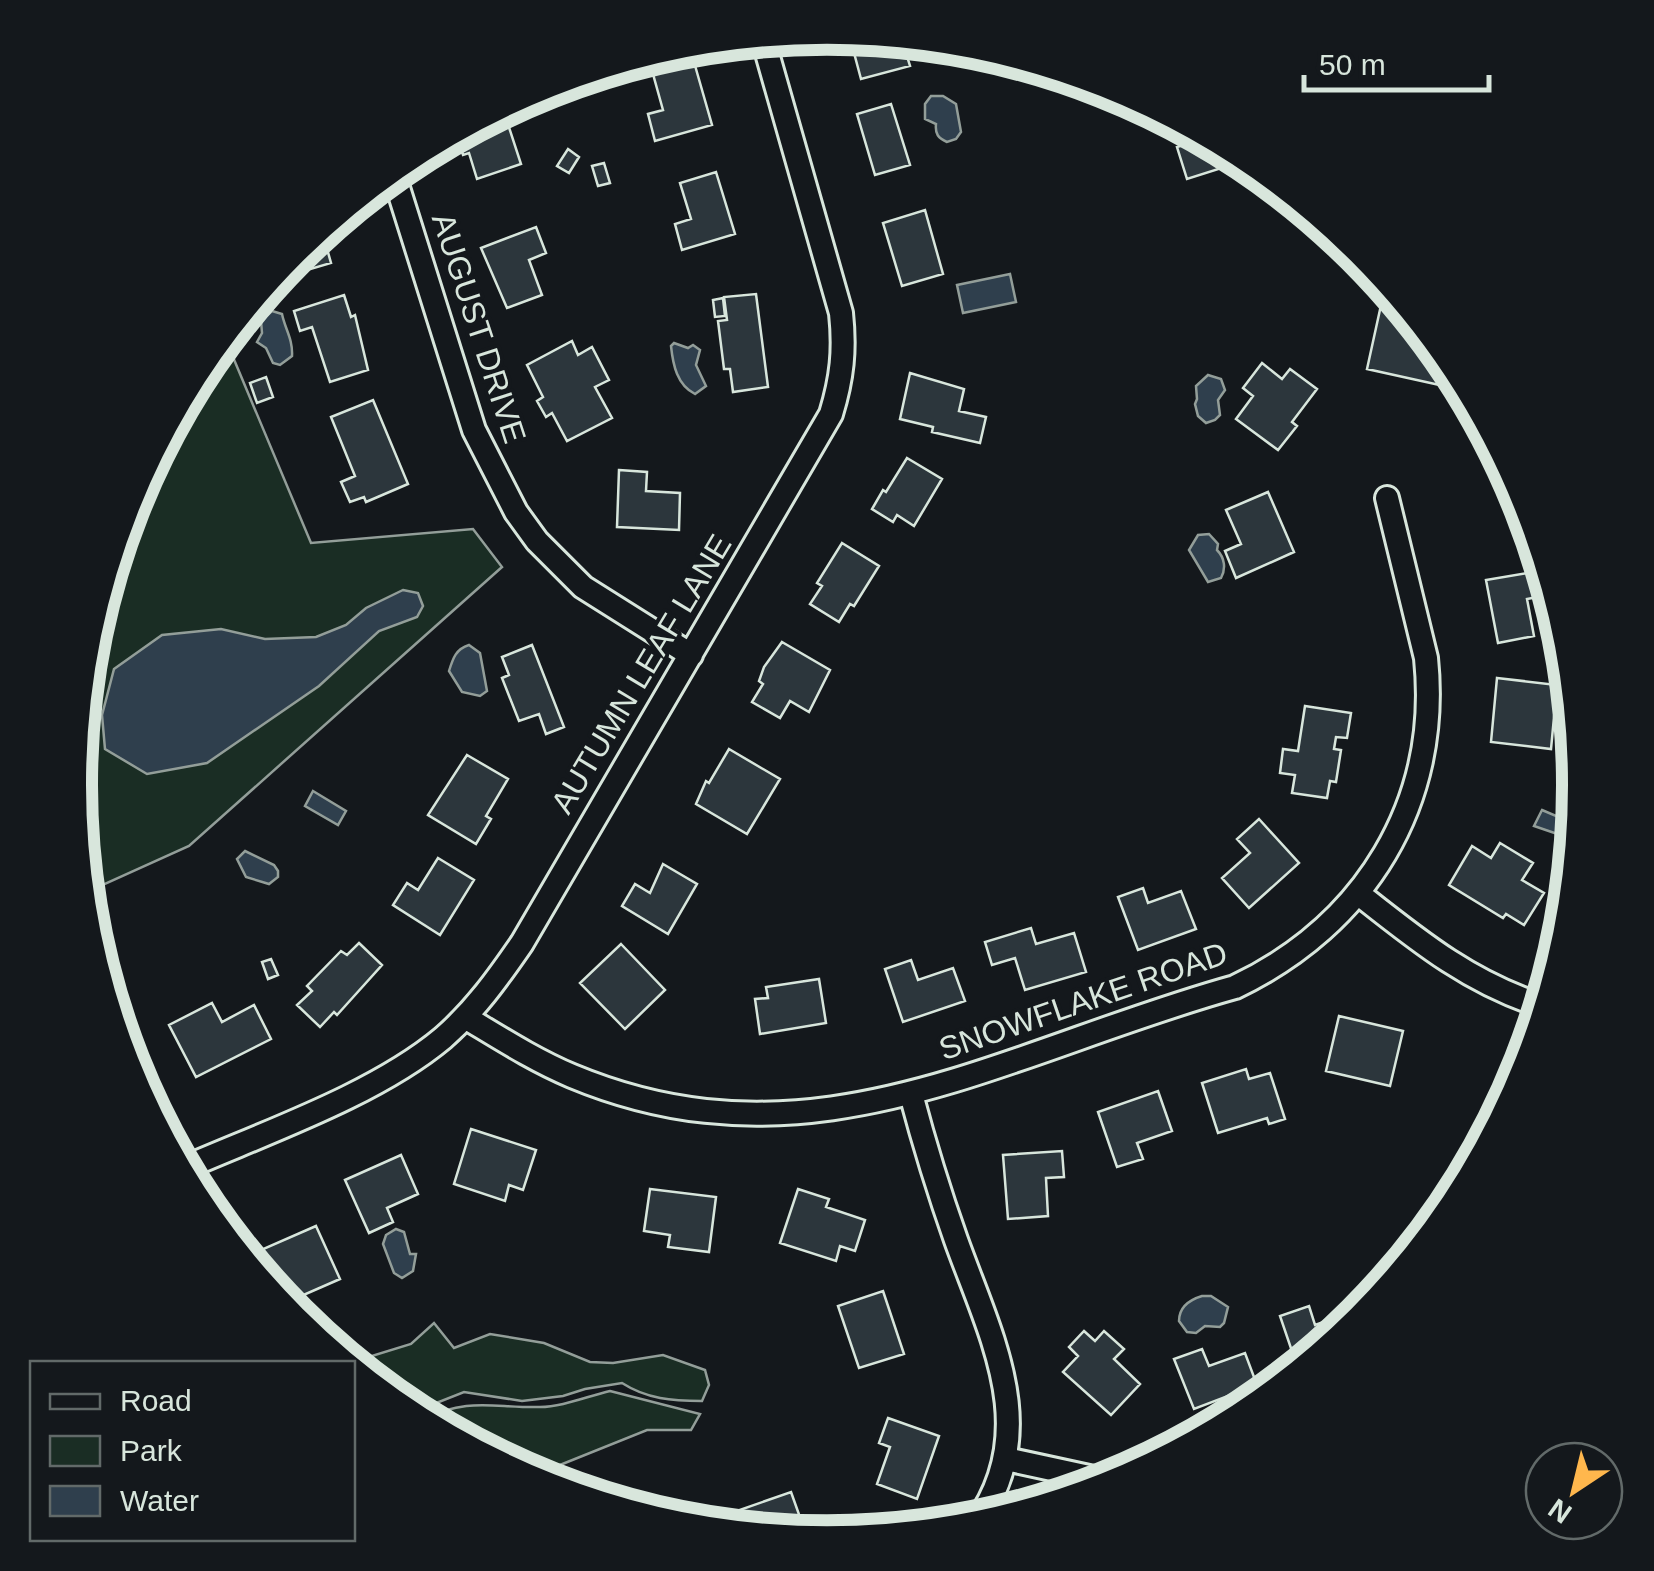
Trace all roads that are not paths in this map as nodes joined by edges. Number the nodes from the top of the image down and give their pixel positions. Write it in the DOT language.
graph roads {
  1 [pos="767,53"];
  2 [pos="398,188"];
  3 [pos="1387,498"];
  4 [pos="691,655"];
  5 [pos="1359,894"];
  6 [pos="1529,1001"];
  7 [pos="465,1017"];
  8 [pos="910,1094"];
  9 [pos="196,1163"];
  10 [pos="1006,1458"];
  11 [pos="1081,1475"];
  12 [pos="987,1503"];
  1 -- 4 [label="street, AUTUMN LEAF LANE"];
  2 -- 4 [label="street, AUGUST DRIVE"];
  3 -- 5 [label="street, SNOWFLAKE ROAD"];
  4 -- 7 [label="street, AUTUMN LEAF LANE"];
  5 -- 6 [label="street"];
  5 -- 8 [label="street, SNOWFLAKE ROAD"];
  7 -- 8 [label="street, SNOWFLAKE ROAD"];
  7 -- 9 [label="street, AUTUMN LEAF LANE"];
  8 -- 10 [label="street"];
  10 -- 11 [label="street"];
  10 -- 12 [label="street"];
}
